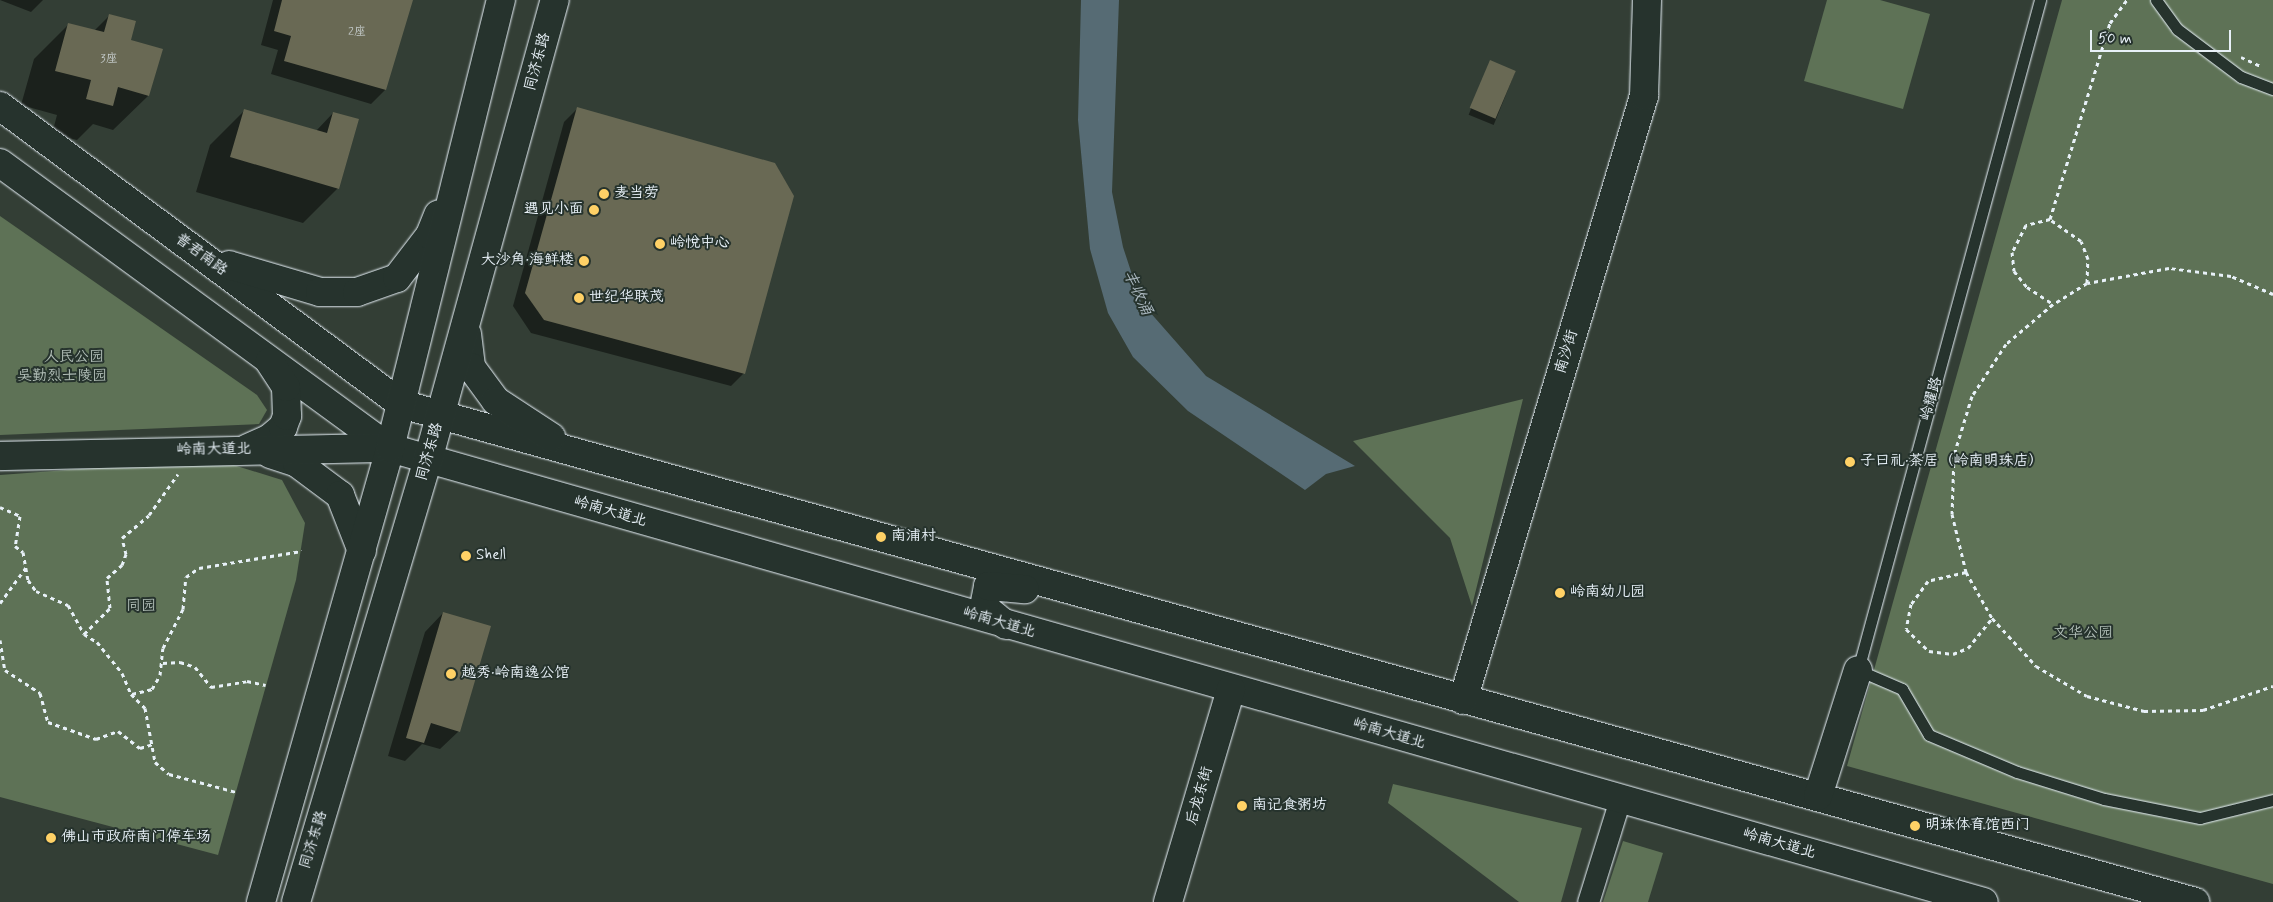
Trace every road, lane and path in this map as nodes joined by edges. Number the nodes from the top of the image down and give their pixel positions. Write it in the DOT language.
graph roads {
  1 [pos="501,0"];
  2 [pos="555,0"];
  3 [pos="1647,0"];
  4 [pos="2040,0"];
  5 [pos="2128,0"];
  6 [pos="2156,0"];
  7 [pos="2236,54"];
  8 [pos="2265,68"];
  9 [pos="2273,90"];
  10 [pos="0,106"];
  11 [pos="0,162"];
  12 [pos="461,163"];
  13 [pos="2050,219"];
  14 [pos="203,256"];
  15 [pos="2087,283"];
  16 [pos="2273,294"];
  17 [pos="2053,304"];
  18 [pos="466,325"];
  19 [pos="265,355"];
  20 [pos="401,404"];
  21 [pos="441,415"];
  22 [pos="390,448"];
  23 [pos="244,449"];
  24 [pos="574,452"];
  25 [pos="0,456"];
  26 [pos="428,460"];
  27 [pos="180,470"];
  28 [pos="0,507"];
  29 [pos="302,551"];
  30 [pos="362,551"];
  31 [pos="27,565"];
  32 [pos="1966,572"];
  33 [pos="1106,600"];
  34 [pos="0,603"];
  35 [pos="1992,618"];
  36 [pos="1006,625"];
  37 [pos="84,634"];
  38 [pos="0,640"];
  39 [pos="1,656"];
  40 [pos="163,663"];
  41 [pos="1858,670"];
  42 [pos="266,685"];
  43 [pos="2273,686"];
  44 [pos="1231,689"];
  45 [pos="131,694"];
  46 [pos="1463,700"];
  47 [pos="153,744"];
  48 [pos="236,792"];
  49 [pos="1818,796"];
  50 [pos="1620,799"];
  51 [pos="2273,800"];
  52 [pos="1978,901"];
  53 [pos="261,902"];
  54 [pos="296,902"];
  55 [pos="1168,902"];
  56 [pos="1588,902"];
  57 [pos="2195,902"];
  1 -- 12 [label="main road"];
  2 -- 18 [label="main road, 同济东路"];
  3 -- 46 [label="main road, 南沙街"];
  4 -- 41 [label="lane, 岭耀路"];
  5 -- 13 [label="path"];
  6 -- 9 [label="lane"];
  7 -- 8 [label="path"];
  10 -- 14 [label="main road, 普君南路"];
  11 -- 19 [label="main road"];
  12 -- 14 [label="main road"];
  12 -- 20 [label="main road"];
  13 -- 15 [label="path"];
  13 -- 17 [label="path"];
  14 -- 20 [label="main road, 普君南路"];
  15 -- 16 [label="path"];
  15 -- 17 [label="path"];
  17 -- 32 [label="path"];
  18 -- 21 [label="main road, 同济东路"];
  18 -- 24 [label="main road"];
  19 -- 22 [label="main road"];
  19 -- 23 [label="main road"];
  20 -- 21 [label="main road"];
  20 -- 22 [label="main road"];
  21 -- 24 [label="main road"];
  21 -- 26 [label="main road, 同济东路"];
  22 -- 23 [label="main road, 岭南大道北"];
  22 -- 26 [label="main road, 岭南大道北"];
  22 -- 30 [label="main road"];
  23 -- 25 [label="main road, 岭南大道北"];
  23 -- 30 [label="main road"];
  24 -- 33 [label="main road"];
  26 -- 36 [label="main road, 岭南大道北"];
  26 -- 54 [label="main road, 同济东路"];
  27 -- 37 [label="path"];
  28 -- 31 [label="path"];
  29 -- 40 [label="path"];
  30 -- 53 [label="main road"];
  31 -- 34 [label="path"];
  31 -- 37 [label="path"];
  32 -- 35 [label="path"];
  32 -- 35 [label="path"];
  33 -- 36 [label="main road"];
  33 -- 46 [label="main road"];
  35 -- 43 [label="path"];
  36 -- 44 [label="main road, 岭南大道北"];
  37 -- 45 [label="path"];
  38 -- 39 [label="path"];
  39 -- 47 [label="path"];
  40 -- 42 [label="path"];
  40 -- 45 [label="path"];
  41 -- 49 [label="main road, 岭耀路"];
  41 -- 51 [label="lane"];
  44 -- 50 [label="main road, 岭南大道北"];
  44 -- 55 [label="main road, 后龙东街"];
  45 -- 47 [label="path"];
  46 -- 49 [label="main road"];
  47 -- 48 [label="path"];
  49 -- 57 [label="main road"];
  50 -- 52 [label="main road, 岭南大道北"];
  50 -- 56 [label="street"];
}
